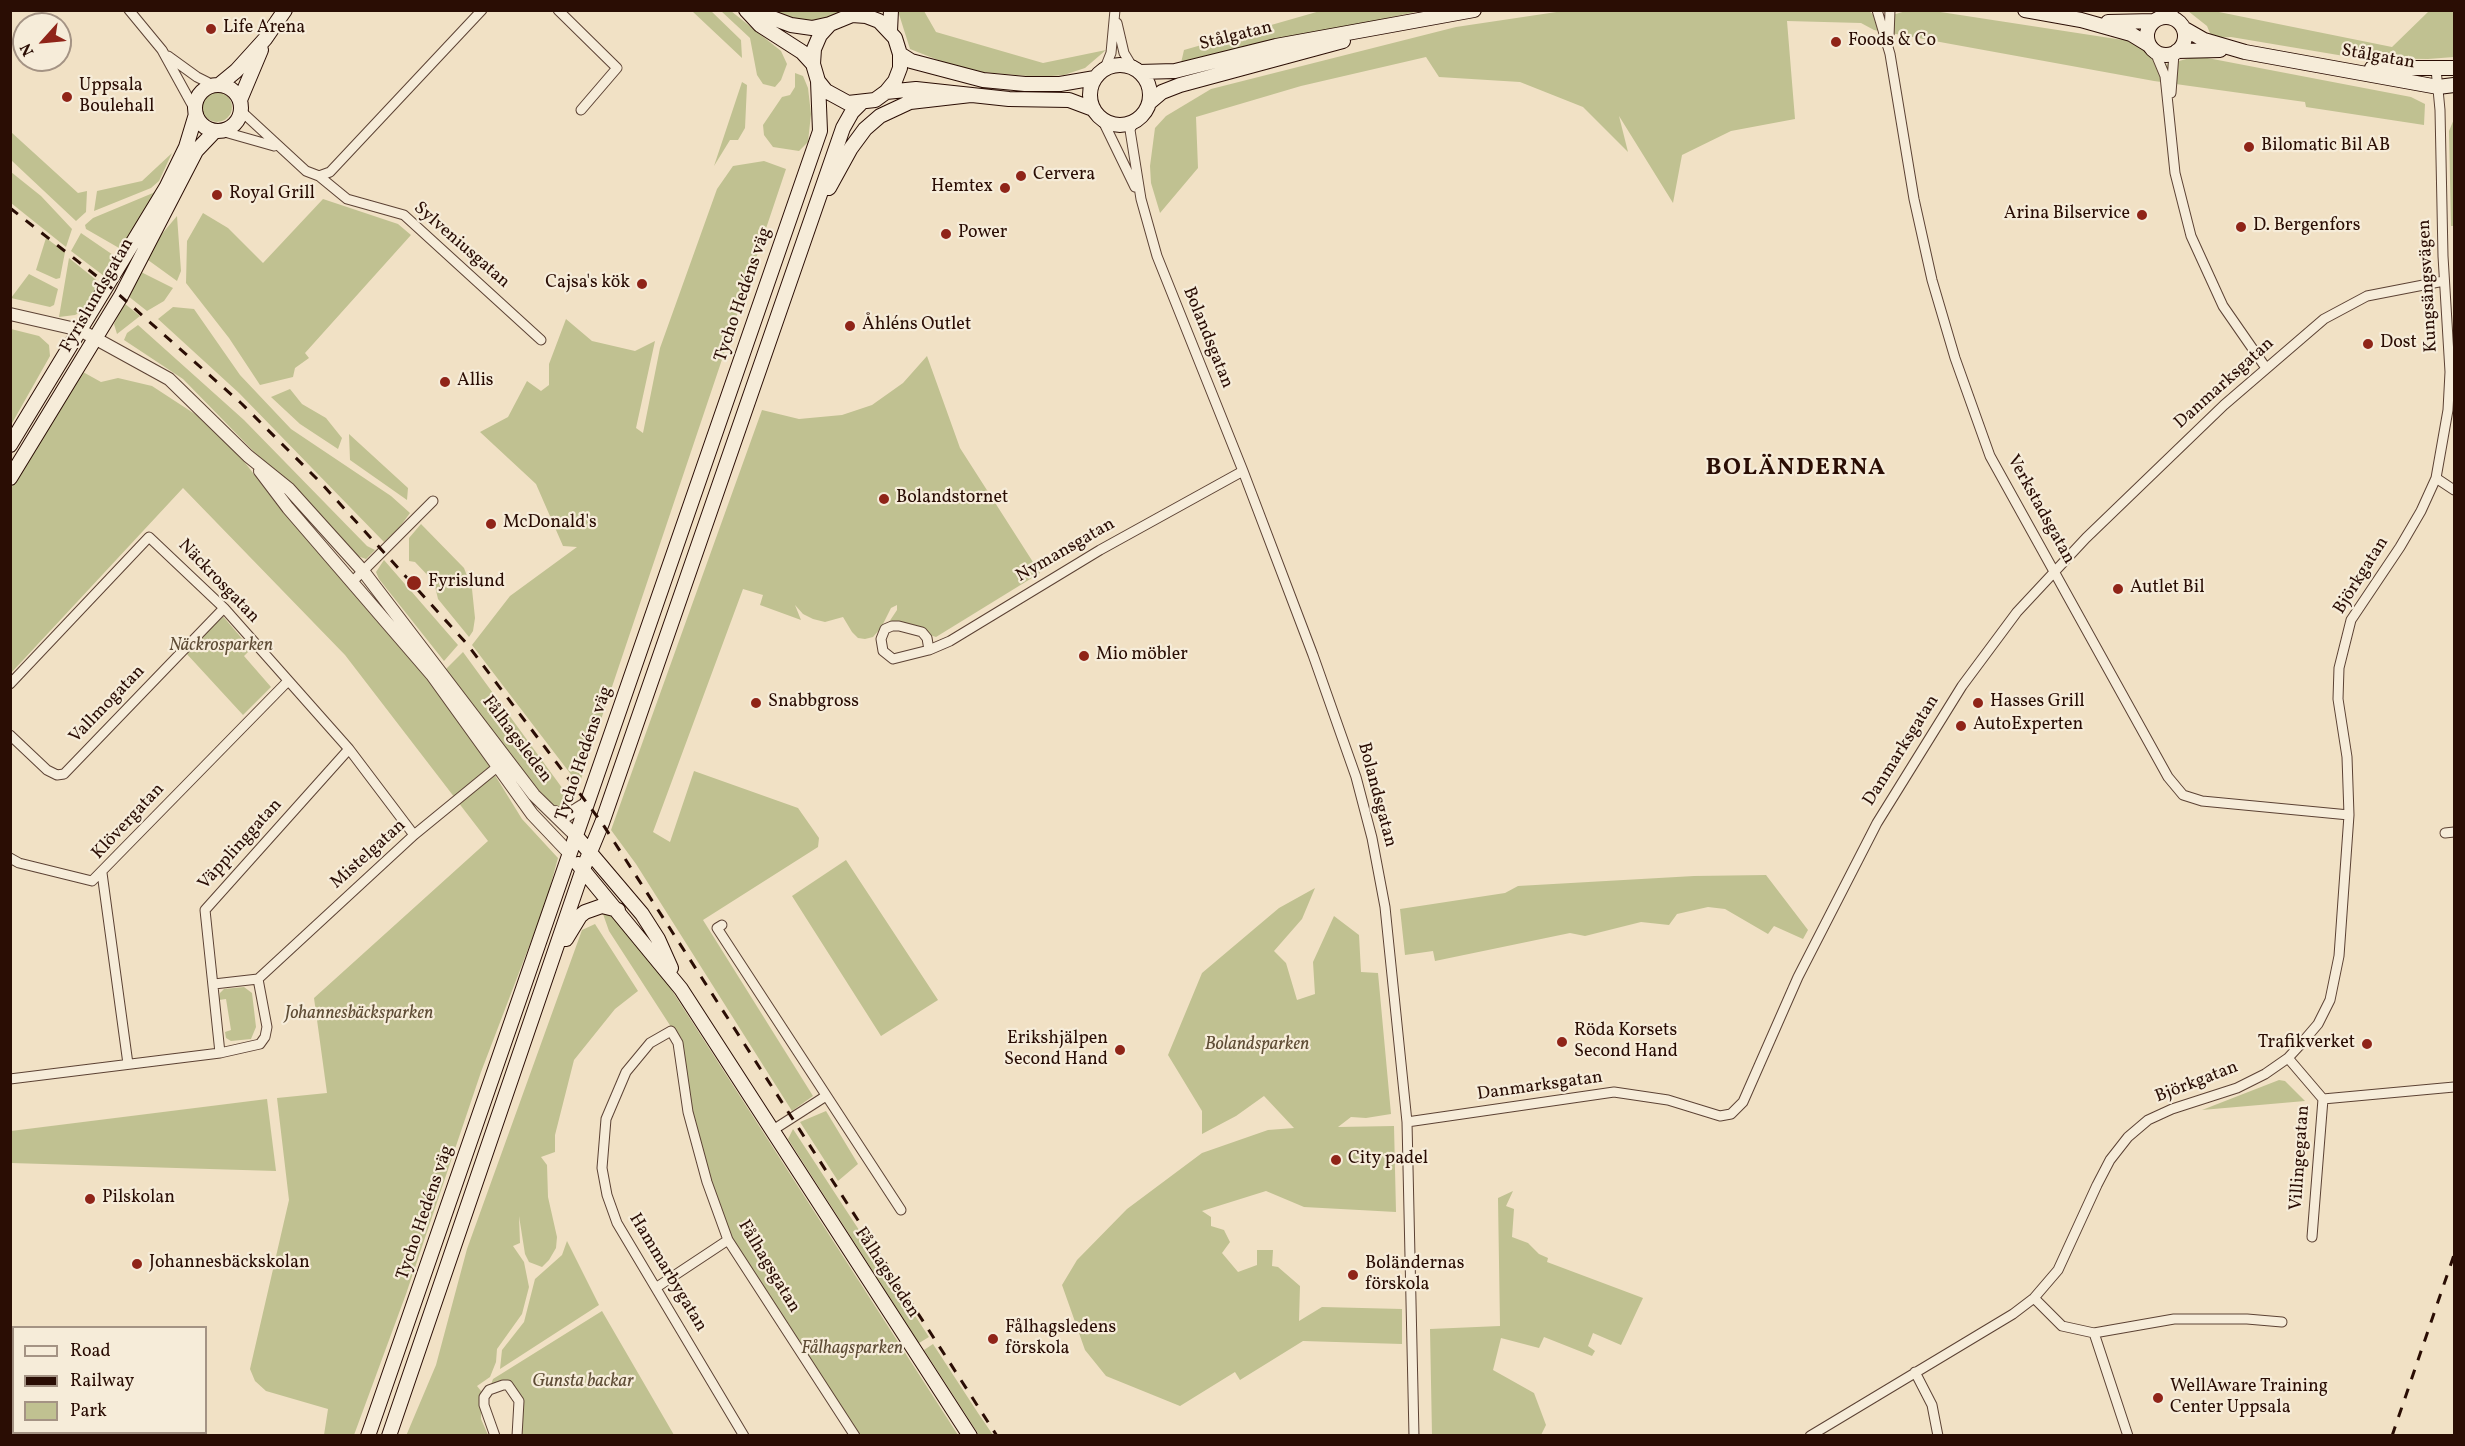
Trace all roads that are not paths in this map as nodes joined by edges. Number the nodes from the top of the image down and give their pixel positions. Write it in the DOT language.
graph roads {
  1 [pos="129,10"];
  2 [pos="285,10"];
  3 [pos="482,10"];
  4 [pos="558,10"];
  5 [pos="746,10"];
  6 [pos="752,10"];
  7 [pos="891,10"];
  8 [pos="1474,10"];
  9 [pos="1877,10"];
  10 [pos="1890,10"];
  11 [pos="2025,10"];
  12 [pos="854,13"];
  13 [pos="1115,13"];
  14 [pos="2158,17"];
  15 [pos="2177,19"];
  16 [pos="2081,20"];
  17 [pos="1411,21"];
  18 [pos="830,24"];
  19 [pos="890,31"];
  20 [pos="265,39"];
  21 [pos="2152,48"];
  22 [pos="162,50"];
  23 [pos="2175,52"];
  24 [pos="2245,52"];
  25 [pos="900,54"];
  26 [pos="1890,54"];
  27 [pos="2295,61"];
  28 [pos="813,64"];
  29 [pos="1105,68"];
  30 [pos="2454,68"];
  31 [pos="2436,69"];
  32 [pos="1136,70"];
  33 [pos="1095,78"];
  34 [pos="819,81"];
  35 [pos="216,85"];
  36 [pos="2454,85"];
  37 [pos="2438,87"];
  38 [pos="886,92"];
  39 [pos="971,95"];
  40 [pos="861,103"];
  41 [pos="1149,103"];
  42 [pos="240,106"];
  43 [pos="581,110"];
  44 [pos="195,112"];
  45 [pos="2170,113"];
  46 [pos="1098,114"];
  47 [pos="1133,123"];
  48 [pos="218,131"];
  49 [pos="279,148"];
  50 [pos="319,176"];
  51 [pos="1141,199"];
  52 [pos="809,224"];
  53 [pos="2444,281"];
  54 [pos="10,314"];
  55 [pos="80,330"];
  56 [pos="96,338"];
  57 [pos="541,340"];
  58 [pos="2266,368"];
  59 [pos="10,445"];
  60 [pos="248,456"];
  61 [pos="1243,471"];
  62 [pos="10,478"];
  63 [pos="2436,478"];
  64 [pos="2454,490"];
  65 [pos="433,501"];
  66 [pos="2054,570"];
  67 [pos="363,571"];
  68 [pos="353,581"];
  69 [pos="224,609"];
  70 [pos="929,650"];
  71 [pos="288,681"];
  72 [pos="10,684"];
  73 [pos="10,735"];
  74 [pos="349,749"];
  75 [pos="503,763"];
  76 [pos="587,803"];
  77 [pos="548,809"];
  78 [pos="2349,814"];
  79 [pos="414,835"];
  80 [pos="575,835"];
  81 [pos="591,851"];
  82 [pos="569,854"];
  83 [pos="10,858"];
  84 [pos="583,869"];
  85 [pos="102,873"];
  86 [pos="618,910"];
  87 [pos="722,925"];
  88 [pos="554,958"];
  89 [pos="258,979"];
  90 [pos="214,984"];
  91 [pos="681,989"];
  92 [pos="671,1031"];
  93 [pos="220,1053"];
  94 [pos="2288,1058"];
  95 [pos="128,1064"];
  96 [pos="10,1079"];
  97 [pos="2454,1087"];
  98 [pos="826,1096"];
  99 [pos="2323,1099"];
  100 [pos="1407,1122"];
  101 [pos="773,1130"];
  102 [pos="901,1210"];
  103 [pos="2312,1237"];
  104 [pos="728,1240"];
  105 [pos="657,1287"];
  106 [pos="2034,1298"];
  107 [pos="2282,1322"];
  108 [pos="2094,1333"];
  109 [pos="1915,1372"];
  110 [pos="368,1436"];
  111 [pos="389,1436"];
  112 [pos="495,1436"];
  113 [pos="517,1436"];
  114 [pos="744,1436"];
  115 [pos="855,1436"];
  116 [pos="970,1436"];
  117 [pos="1414,1436"];
  118 [pos="1810,1436"];
  119 [pos="1938,1436"];
  120 [pos="2128,1436"];
  1 -- 22 [label="street"];
  2 -- 20 [label="main road"];
  3 -- 50 [label="street"];
  4 -- 43 [label="street"];
  5 -- 28 [label="main road"];
  6 -- 18 [label="main road"];
  7 -- 19 [label="main road"];
  8 -- 17 [label="main road, Stålgatan"];
  9 -- 26 [label="street, Verkstadsgatan"];
  10 -- 26 [label="street, Verkstadsgatan"];
  11 -- 16 [label="main road"];
  12 -- 18 [label="main road"];
  12 -- 19 [label="main road"];
  13 -- 29 [label="street"];
  13 -- 32 [label="street"];
  14 -- 15 [label="main road"];
  14 -- 16 [label="main road"];
  14 -- 21 [label="main road"];
  15 -- 23 [label="main road"];
  15 -- 24 [label="main road, Stålgatan"];
  16 -- 21 [label="main road"];
  17 -- 32 [label="main road, Stålgatan"];
  17 -- 41 [label="main road, Stålgatan"];
  18 -- 28 [label="main road"];
  19 -- 25 [label="main road"];
  20 -- 35 [label="main road"];
  20 -- 42 [label="main road"];
  21 -- 23 [label="main road"];
  21 -- 45 [label="street"];
  22 -- 35 [label="street"];
  22 -- 44 [label="street"];
  23 -- 24 [label="main road, Stålgatan"];
  23 -- 45 [label="street"];
  24 -- 27 [label="main road, Stålgatan"];
  25 -- 33 [label="main road"];
  25 -- 38 [label="main road"];
  26 -- 66 [label="street, Verkstadsgatan"];
  27 -- 31 [label="main road, Stålgatan"];
  27 -- 37 [label="main road, Stålgatan"];
  28 -- 34 [label="main road"];
  29 -- 32 [label="main road"];
  29 -- 33 [label="main road"];
  30 -- 31 [label="main road, Stålgatan"];
  31 -- 37 [label="street, Kungsängsvägen"];
  32 -- 41 [label="main road"];
  33 -- 46 [label="main road"];
  34 -- 40 [label="main road"];
  34 -- 76 [label="main road, Tycho Hedéns väg"];
  35 -- 42 [label="main road"];
  35 -- 44 [label="main road"];
  36 -- 37 [label="main road, Stålgatan"];
  37 -- 53 [label="street, Kungsängsvägen"];
  38 -- 39 [label="main road"];
  38 -- 40 [label="main road"];
  39 -- 46 [label="main road"];
  39 -- 52 [label="main road"];
  40 -- 52 [label="main road"];
  41 -- 47 [label="main road"];
  42 -- 48 [label="main road"];
  42 -- 49 [label="street, Sylveniusgatan"];
  44 -- 48 [label="main road"];
  44 -- 55 [label="main road, Fyrislundsgatan"];
  45 -- 58 [label="street"];
  46 -- 47 [label="main road"];
  46 -- 51 [label="street, Bolandsgatan"];
  47 -- 51 [label="street, Bolandsgatan"];
  48 -- 49 [label="street, Sylveniusgatan"];
  48 -- 56 [label="main road, Fyrislundsgatan"];
  49 -- 50 [label="street, Sylveniusgatan"];
  50 -- 57 [label="street, Sylveniusgatan"];
  51 -- 61 [label="street, Bolandsgatan"];
  52 -- 81 [label="main road"];
  53 -- 58 [label="street, Danmarksgatan"];
  53 -- 63 [label="street, Kungsängsvägen"];
  54 -- 55 [label="street, Fålhagsleden"];
  55 -- 56 [label="street, Fålhagsleden"];
  55 -- 59 [label="main road, Fyrislundsgatan"];
  56 -- 60 [label="street, Fålhagsleden"];
  56 -- 62 [label="main road, Fyrislundsgatan"];
  58 -- 66 [label="street, Danmarksgatan"];
  60 -- 67 [label="street, Fålhagsleden"];
  60 -- 68 [label="street, Fålhagsleden"];
  61 -- 70 [label="street, Nymansgatan"];
  61 -- 100 [label="street, Bolandsgatan"];
  63 -- 64 [label="street"];
  63 -- 78 [label="street, Björkgatan"];
  65 -- 67 [label="street"];
  66 -- 78 [label="street, Verkstadsgatan"];
  66 -- 100 [label="street, Danmarksgatan"];
  67 -- 68 [label="street"];
  67 -- 75 [label="street, Fålhagsleden"];
  68 -- 75 [label="street, Fålhagsleden"];
  69 -- 71 [label="street, Näckrosgatan"];
  69 -- 72 [label="street, Näckrosgatan"];
  69 -- 73 [label="street, Vallmogatan"];
  70 -- 70 [label="street, Nymansgatan"];
  71 -- 74 [label="street, Näckrosgatan"];
  71 -- 85 [label="street, Klövergatan"];
  74 -- 79 [label="street, Näckrosgatan"];
  74 -- 90 [label="street, Väpplinggatan"];
  75 -- 77 [label="street, Fålhagsleden"];
  75 -- 79 [label="street, Mistelgatan"];
  75 -- 82 [label="street, Fålhagsleden"];
  76 -- 77 [label="street"];
  76 -- 80 [label="main road, Tycho Hedéns väg"];
  77 -- 80 [label="street, Fålhagsleden"];
  78 -- 94 [label="street, Björkgatan"];
  79 -- 89 [label="street, Mistelgatan"];
  80 -- 81 [label="main road, Fålhagsleden"];
  80 -- 82 [label="main road, Tycho Hedéns väg"];
  81 -- 84 [label="main road"];
  81 -- 91 [label="main road, Fålhagsleden"];
  82 -- 84 [label="main road, Fålhagsleden"];
  82 -- 110 [label="main road, Tycho Hedéns väg"];
  83 -- 85 [label="street"];
  84 -- 86 [label="main road, Fålhagsleden"];
  84 -- 88 [label="main road"];
  85 -- 95 [label="street, Klövergatan"];
  86 -- 88 [label="main road"];
  86 -- 91 [label="main road, Fålhagsleden"];
  87 -- 98 [label="street"];
  88 -- 111 [label="main road"];
  89 -- 90 [label="street"];
  89 -- 93 [label="street"];
  90 -- 93 [label="street, Väpplinggatan"];
  91 -- 101 [label="main road, Fålhagsleden"];
  92 -- 104 [label="street, Fålhagsgatan"];
  92 -- 105 [label="street, Hammarbygatan"];
  93 -- 95 [label="street"];
  94 -- 99 [label="street, Villingegatan"];
  94 -- 106 [label="street, Björkgatan"];
  95 -- 96 [label="street"];
  97 -- 99 [label="street"];
  98 -- 101 [label="street"];
  98 -- 102 [label="street"];
  99 -- 103 [label="street, Villingegatan"];
  100 -- 117 [label="street, Bolandsgatan"];
  101 -- 116 [label="main road, Fålhagsleden"];
  104 -- 105 [label="street"];
  104 -- 115 [label="street, Fålhagsgatan"];
  105 -- 114 [label="street, Hammarbygatan"];
  106 -- 108 [label="street"];
  106 -- 109 [label="street, Björkgatan"];
  107 -- 108 [label="street"];
  108 -- 120 [label="street"];
  109 -- 118 [label="street, Björkgatan"];
  109 -- 119 [label="street"];
  112 -- 113 [label="street"];
}
